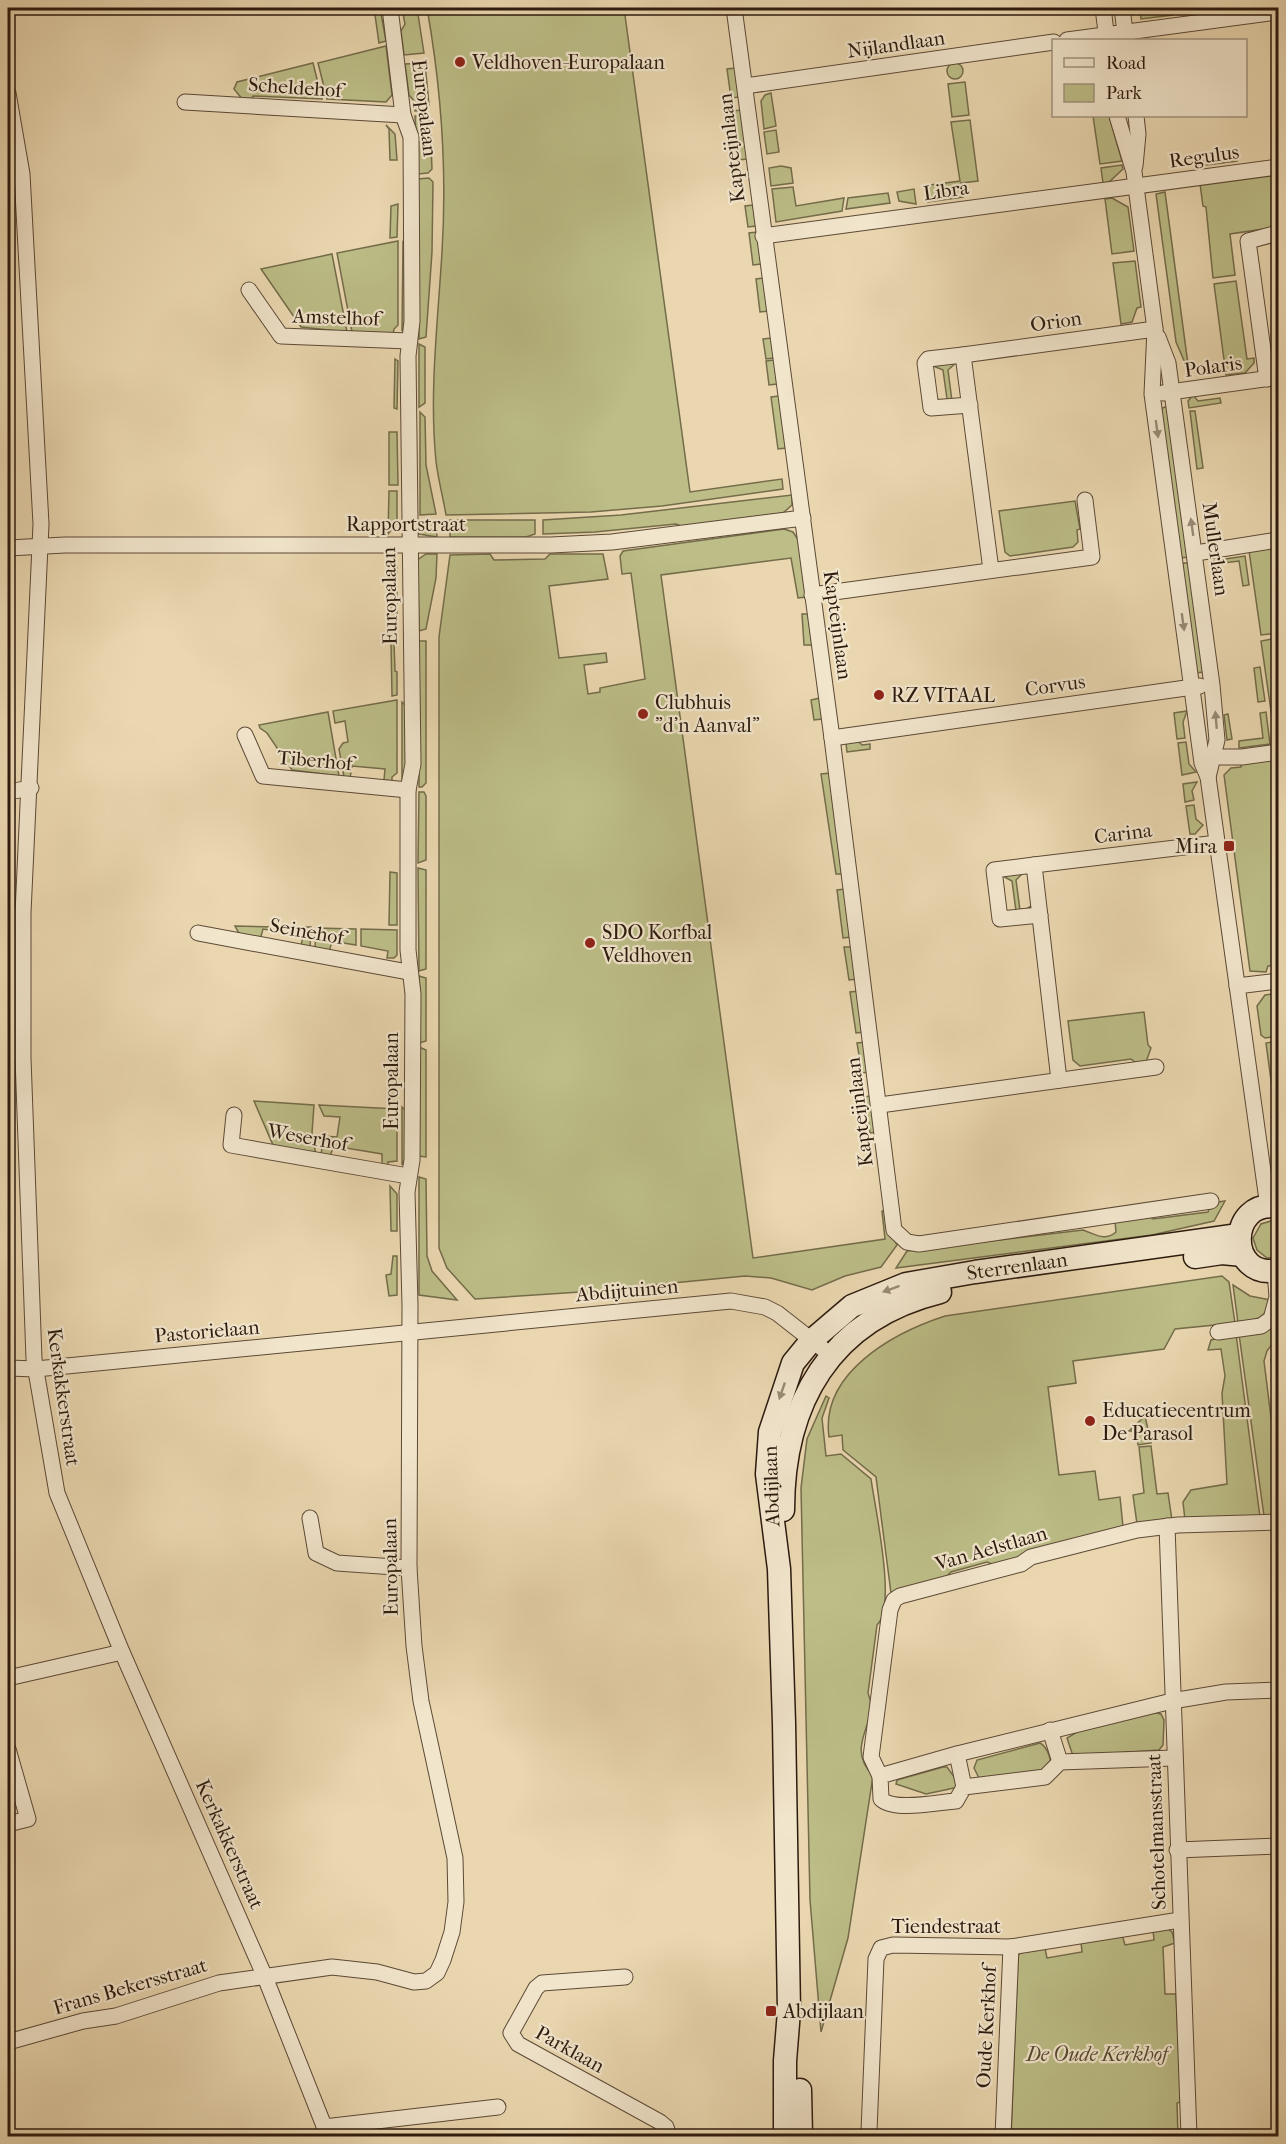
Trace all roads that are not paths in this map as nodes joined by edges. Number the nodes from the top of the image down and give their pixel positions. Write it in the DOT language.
graph roads {
  1 [pos="390,8"];
  2 [pos="734,8"];
  3 [pos="1102,8"];
  4 [pos="1122,8"];
  5 [pos="1278,12"];
  6 [pos="1218,14"];
  7 [pos="1126,36"];
  8 [pos="1107,38"];
  9 [pos="1087,39"];
  10 [pos="1052,42"];
  11 [pos="745,86"];
  12 [pos="8,93"];
  13 [pos="185,102"];
  14 [pos="403,115"];
  15 [pos="1117,117"];
  16 [pos="1136,117"];
  17 [pos="1278,167"];
  18 [pos="1135,179"];
  19 [pos="1278,233"];
  20 [pos="763,236"];
  21 [pos="249,290"];
  22 [pos="1155,329"];
  23 [pos="409,341"];
  24 [pos="963,355"];
  25 [pos="1273,378"];
  26 [pos="1173,392"];
  27 [pos="1152,394"];
  28 [pos="970,405"];
  29 [pos="1085,500"];
  30 [pos="803,518"];
  31 [pos="1278,540"];
  32 [pos="409,545"];
  33 [pos="41,546"];
  34 [pos="8,548"];
  35 [pos="1196,553"];
  36 [pos="991,570"];
  37 [pos="812,595"];
  38 [pos="1212,685"];
  39 [pos="1192,687"];
  40 [pos="245,735"];
  41 [pos="832,738"];
  42 [pos="1278,752"];
  43 [pos="1212,757"];
  44 [pos="1208,777"];
  45 [pos="31,788"];
  46 [pos="408,790"];
  47 [pos="8,792"];
  48 [pos="1217,843"];
  49 [pos="1034,865"];
  50 [pos="8,908"];
  51 [pos="23,913"];
  52 [pos="1040,915"];
  53 [pos="198,933"];
  54 [pos="408,972"];
  55 [pos="1278,981"];
  56 [pos="1237,986"];
  57 [pos="8,1054"];
  58 [pos="23,1058"];
  59 [pos="1156,1067"];
  60 [pos="1059,1080"];
  61 [pos="880,1105"];
  62 [pos="234,1115"];
  63 [pos="408,1176"];
  64 [pos="1211,1201"];
  65 [pos="1273,1207"];
  66 [pos="907,1242"];
  67 [pos="1241,1245"];
  68 [pos="1277,1271"];
  69 [pos="1218,1332"];
  70 [pos="410,1333"];
  71 [pos="811,1341"];
  72 [pos="832,1356"];
  73 [pos="8,1368"];
  74 [pos="36,1369"];
  75 [pos="310,1518"];
  76 [pos="1278,1522"];
  77 [pos="1167,1526"];
  78 [pos="409,1568"];
  79 [pos="779,1569"];
  80 [pos="122,1652"];
  81 [pos="8,1678"];
  82 [pos="1278,1690"];
  83 [pos="1172,1701"];
  84 [pos="1050,1730"];
  85 [pos="8,1749"];
  86 [pos="957,1754"];
  87 [pos="1174,1758"];
  88 [pos="1060,1762"];
  89 [pos="879,1776"];
  90 [pos="964,1787"];
  91 [pos="8,1824"];
  92 [pos="1278,1846"];
  93 [pos="1178,1850"];
  94 [pos="1180,1920"];
  95 [pos="1011,1947"];
  96 [pos="265,1977"];
  97 [pos="626,1977"];
  98 [pos="789,2011"];
  99 [pos="8,2042"];
  100 [pos="498,2107"];
  101 [pos="869,2131"];
  102 [pos="326,2132"];
  103 [pos="669,2136"];
  104 [pos="785,2136"];
  105 [pos="801,2136"];
  106 [pos="1003,2136"];
  107 [pos="1189,2136"];
  1 -- 14 [label="street, Europalaan"];
  2 -- 11 [label="street, Kapteijnlaan"];
  3 -- 8 [label="street"];
  4 -- 7 [label="street"];
  5 -- 6 [label="street"];
  6 -- 7 [label="street"];
  7 -- 8 [label="street"];
  8 -- 9 [label="street"];
  10 -- 11 [label="street, Nijlandlaan"];
  11 -- 20 [label="street, Kapteijnlaan"];
  12 -- 33 [label="street, Kerkakkerstraat"];
  13 -- 14 [label="street, Scheldehof"];
  14 -- 23 [label="street, Europalaan"];
  15 -- 18 [label="street, Mullerlaan"];
  16 -- 18 [label="street, Mullerlaan"];
  17 -- 18 [label="street, Regulus"];
  18 -- 20 [label="street, Libra"];
  18 -- 22 [label="street, Mullerlaan"];
  19 -- 25 [label="street"];
  20 -- 30 [label="street, Kapteijnlaan"];
  21 -- 23 [label="street, Amstelhof"];
  22 -- 24 [label="street, Orion"];
  22 -- 26 [label="street, Mullerlaan"];
  22 -- 27 [label="street, Mullerlaan"];
  23 -- 32 [label="street, Europalaan"];
  24 -- 28 [label="street"];
  24 -- 28 [label="street, Orion"];
  25 -- 26 [label="street, Polaris"];
  26 -- 27 [label="street, Polaris"];
  35 -- 26 [label="street, Mullerlaan, one-way"];
  27 -- 39 [label="street, Mullerlaan, one-way"];
  28 -- 36 [label="street"];
  29 -- 36 [label="street"];
  30 -- 32 [label="street, Rapportstraat"];
  30 -- 37 [label="street, Kapteijnlaan"];
  31 -- 35 [label="street"];
  32 -- 33 [label="street, Rapportstraat"];
  32 -- 46 [label="street, Europalaan"];
  33 -- 34 [label="street, Rapportstraat"];
  33 -- 45 [label="street, Kerkakkerstraat"];
  35 -- 38 [label="street, Mullerlaan"];
  36 -- 37 [label="street"];
  37 -- 41 [label="street, Kapteijnlaan"];
  38 -- 39 [label="street, Corvus"];
  43 -- 38 [label="street, Mullerlaan, one-way"];
  39 -- 41 [label="street, Corvus"];
  39 -- 44 [label="street, Mullerlaan"];
  40 -- 46 [label="street, Tiberhof"];
  41 -- 61 [label="street, Kapteijnlaan"];
  42 -- 43 [label="street"];
  43 -- 44 [label="street, Mullerlaan"];
  44 -- 48 [label="street, Mullerlaan"];
  45 -- 47 [label="street"];
  45 -- 51 [label="street, Kerkakkerstraat"];
  46 -- 54 [label="street, Europalaan"];
  48 -- 49 [label="street, Carina"];
  48 -- 56 [label="street, Mullerlaan"];
  49 -- 52 [label="street"];
  49 -- 52 [label="street, Carina"];
  50 -- 51 [label="street"];
  51 -- 58 [label="street, Kerkakkerstraat"];
  52 -- 60 [label="street"];
  53 -- 54 [label="street, Seinehof"];
  54 -- 63 [label="street, Europalaan"];
  55 -- 56 [label="street"];
  56 -- 65 [label="street, Mullerlaan"];
  57 -- 58 [label="street"];
  58 -- 74 [label="street, Kerkakkerstraat"];
  59 -- 60 [label="street"];
  60 -- 61 [label="street"];
  61 -- 66 [label="street, Kapteijnlaan"];
  62 -- 63 [label="street, Weserhof"];
  63 -- 70 [label="street, Europalaan"];
  64 -- 66 [label="street, Sterrenlaan"];
  65 -- 67 [label="street"];
  67 -- 68 [label="street"];
  67 -- 71 [label="street, Sterrenlaan, one-way"];
  67 -- 72 [label="street, Sterrenlaan"];
  68 -- 69 [label="street"];
  70 -- 71 [label="street, Abdijtuinen"];
  70 -- 74 [label="street, Pastorielaan"];
  70 -- 78 [label="street, Europalaan"];
  71 -- 72 [label="street, Abdijtuinen"];
  71 -- 79 [label="street, Abdijlaan, one-way"];
  72 -- 79 [label="street, Abdijlaan"];
  73 -- 74 [label="street, Pastorielaan"];
  74 -- 80 [label="street, Kerkakkerstraat"];
  75 -- 78 [label="street"];
  76 -- 77 [label="street, Van Aelstlaan"];
  77 -- 83 [label="street, Schotelmansstraat"];
  77 -- 89 [label="street, Van Aelstlaan"];
  78 -- 96 [label="street, Europalaan"];
  79 -- 98 [label="street, Abdijlaan"];
  80 -- 81 [label="street"];
  80 -- 96 [label="street, Kerkakkerstraat"];
  82 -- 83 [label="street"];
  83 -- 84 [label="street"];
  83 -- 87 [label="street, Schotelmansstraat"];
  84 -- 86 [label="street"];
  84 -- 88 [label="street"];
  85 -- 91 [label="street"];
  86 -- 89 [label="street"];
  86 -- 90 [label="street"];
  87 -- 88 [label="street"];
  87 -- 93 [label="street, Schotelmansstraat"];
  88 -- 90 [label="street"];
  89 -- 90 [label="street"];
  92 -- 93 [label="street"];
  93 -- 94 [label="street, Schotelmansstraat"];
  94 -- 95 [label="street, Oude Kerkhof"];
  94 -- 107 [label="street, Schotelmansstraat"];
  95 -- 101 [label="street, Tiendestraat"];
  95 -- 106 [label="street, Oude Kerkhof"];
  96 -- 99 [label="street, Frans Bekersstraat"];
  96 -- 102 [label="street, Kerkakkerstraat"];
  97 -- 103 [label="street, Parklaan"];
  98 -- 104 [label="street, Abdijlaan"];
  98 -- 105 [label="street, Abdijlaan"];
  100 -- 102 [label="street, Kerkakkerstraat"];
}
